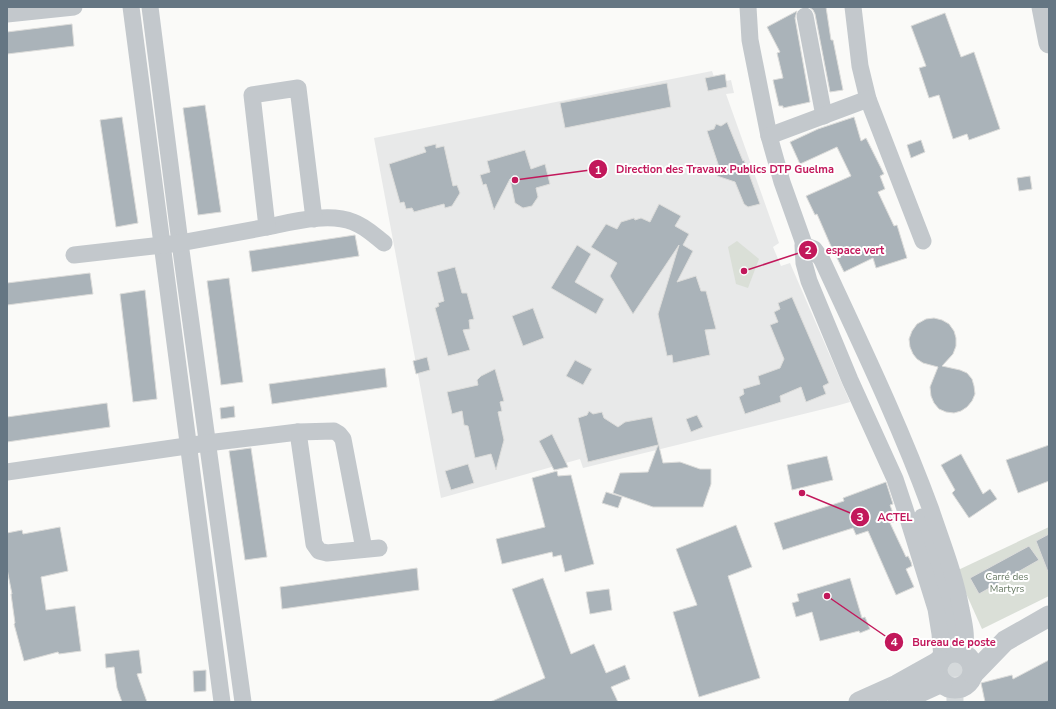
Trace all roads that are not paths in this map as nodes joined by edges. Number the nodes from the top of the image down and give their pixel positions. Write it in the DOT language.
graph roads {
  1 [pos="74,7"];
  2 [pos="130,7"];
  3 [pos="150,7"];
  4 [pos="748,7"];
  5 [pos="853,7"];
  6 [pos="1042,7"];
  7 [pos="7,14"];
  8 [pos="806,16"];
  9 [pos="1049,43"];
  10 [pos="868,99"];
  11 [pos="824,116"];
  12 [pos="770,136"];
  13 [pos="314,219"];
  14 [pos="267,227"];
  15 [pos="923,241"];
  16 [pos="180,243"];
  17 [pos="384,243"];
  18 [pos="163,244"];
  19 [pos="803,245"];
  20 [pos="74,255"];
  21 [pos="298,432"];
  22 [pos="207,443"];
  23 [pos="188,446"];
  24 [pos="7,472"];
  25 [pos="1049,616"];
  26 [pos="954,635"];
  27 [pos="1005,641"];
  28 [pos="964,654"];
  29 [pos="941,659"];
  30 [pos="969,686"];
  31 [pos="944,690"];
  32 [pos="222,702"];
  33 [pos="242,702"];
  34 [pos="859,702"];
  35 [pos="898,702"];
  1 -- 7 [label="street"];
  2 -- 18 [label="street"];
  3 -- 16 [label="street"];
  4 -- 12 [label="street"];
  5 -- 10 [label="street"];
  6 -- 9 [label="street"];
  8 -- 11 [label="street"];
  10 -- 11 [label="street"];
  10 -- 15 [label="street"];
  11 -- 12 [label="street"];
  12 -- 19 [label="street"];
  13 -- 14 [label="street"];
  13 -- 14 [label="street"];
  13 -- 17 [label="street"];
  14 -- 16 [label="street"];
  16 -- 18 [label="street"];
  16 -- 22 [label="street"];
  18 -- 20 [label="street"];
  18 -- 23 [label="street"];
  19 -- 26 [label="street"];
  19 -- 28 [label="street"];
  19 -- 29 [label="street"];
  21 -- 21 [label="street"];
  21 -- 22 [label="street"];
  22 -- 23 [label="street"];
  22 -- 33 [label="street"];
  23 -- 24 [label="street"];
  23 -- 32 [label="street"];
  25 -- 27 [label="street"];
  27 -- 28 [label="street"];
  27 -- 30 [label="street"];
  28 -- 29 [label="street"];
  28 -- 30 [label="street"];
  29 -- 31 [label="street"];
  29 -- 34 [label="street"];
  30 -- 31 [label="street"];
  31 -- 35 [label="street"];
}
